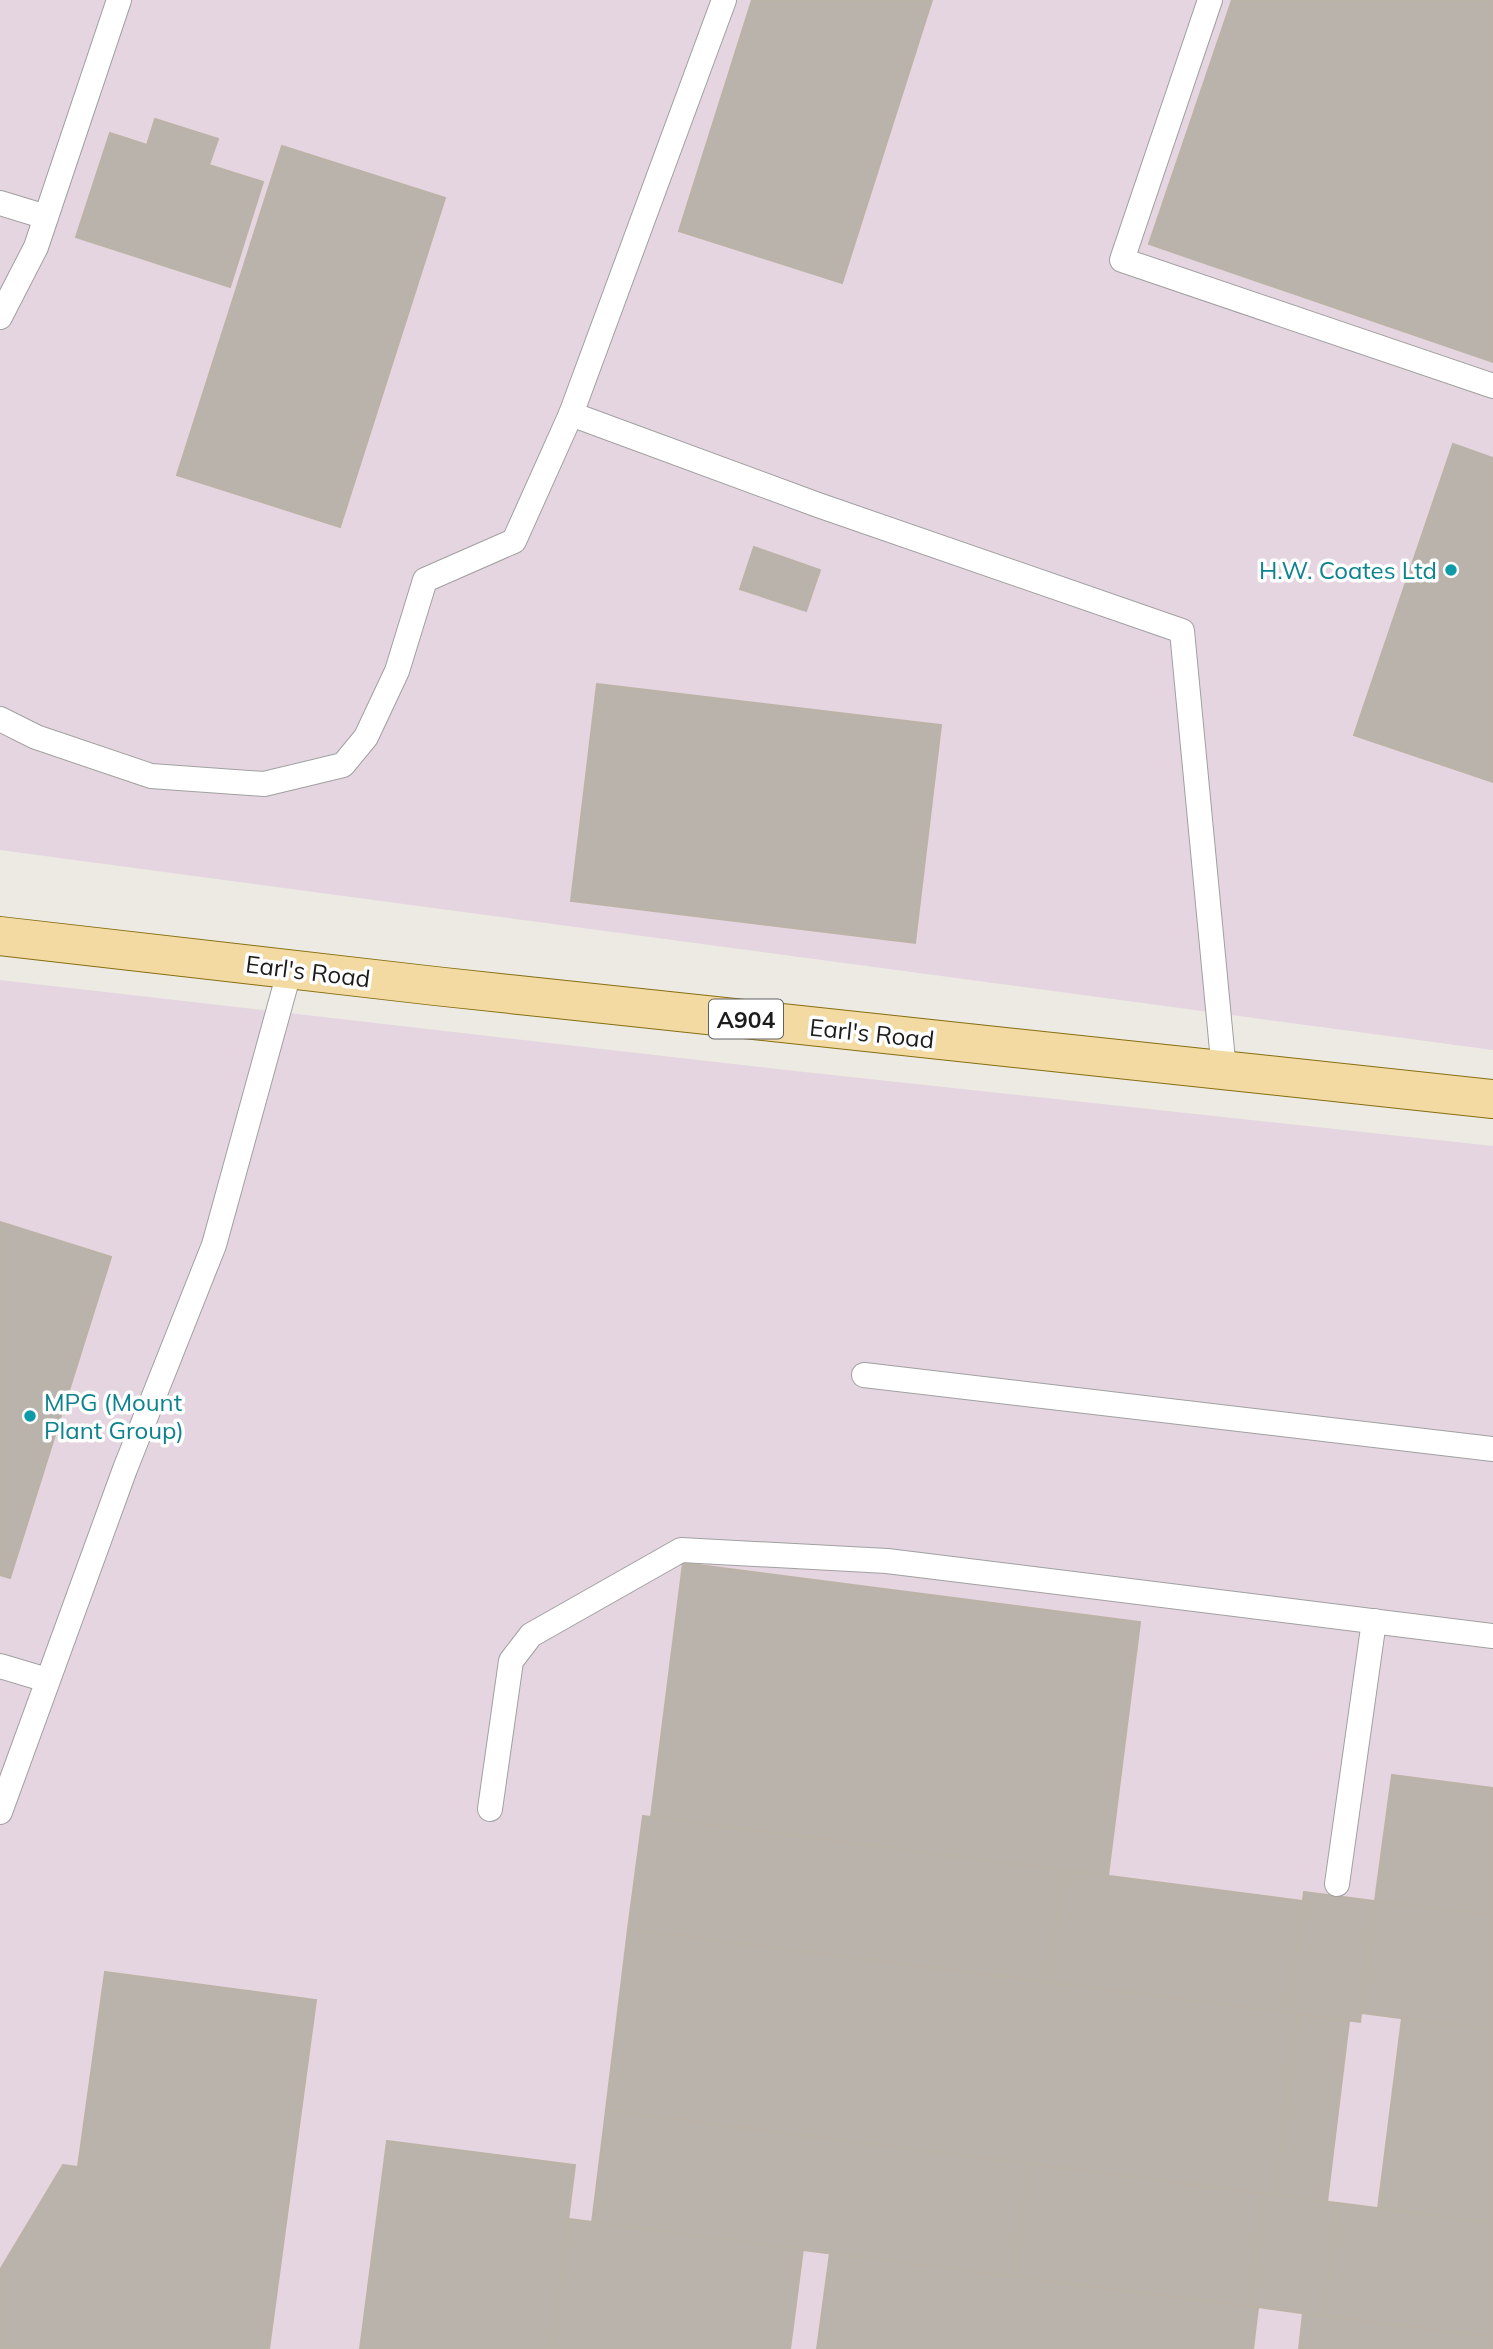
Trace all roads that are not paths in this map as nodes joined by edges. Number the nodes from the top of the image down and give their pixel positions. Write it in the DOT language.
graph roads {
  1 [pos="119,0"];
  2 [pos="724,0"];
  3 [pos="1210,0"];
  4 [pos="0,202"];
  5 [pos="47,217"];
  6 [pos="0,317"];
  7 [pos="1493,386"];
  8 [pos="571,414"];
  9 [pos="0,719"];
  10 [pos="0,936"];
  11 [pos="290,969"];
  12 [pos="1224,1071"];
  13 [pos="1493,1099"];
  14 [pos="864,1375"];
  15 [pos="1493,1449"];
  16 [pos="1374,1621"];
  17 [pos="1493,1636"];
  18 [pos="0,1666"];
  19 [pos="47,1680"];
  20 [pos="490,1809"];
  21 [pos="0,1812"];
  22 [pos="1338,1884"];
  1 -- 5 [label="lane"];
  2 -- 8 [label="lane"];
  3 -- 7 [label="lane"];
  4 -- 5 [label="lane"];
  5 -- 6 [label="lane"];
  8 -- 9 [label="lane"];
  8 -- 12 [label="lane"];
  10 -- 11 [label="main road, Earl's Road / A904"];
  11 -- 12 [label="main road, Earl's Road / A904"];
  11 -- 19 [label="lane"];
  12 -- 13 [label="main road, Earl's Road / A904"];
  14 -- 15 [label="lane"];
  16 -- 17 [label="lane"];
  16 -- 20 [label="lane"];
  16 -- 22 [label="lane"];
  18 -- 19 [label="lane"];
  19 -- 21 [label="lane"];
}
